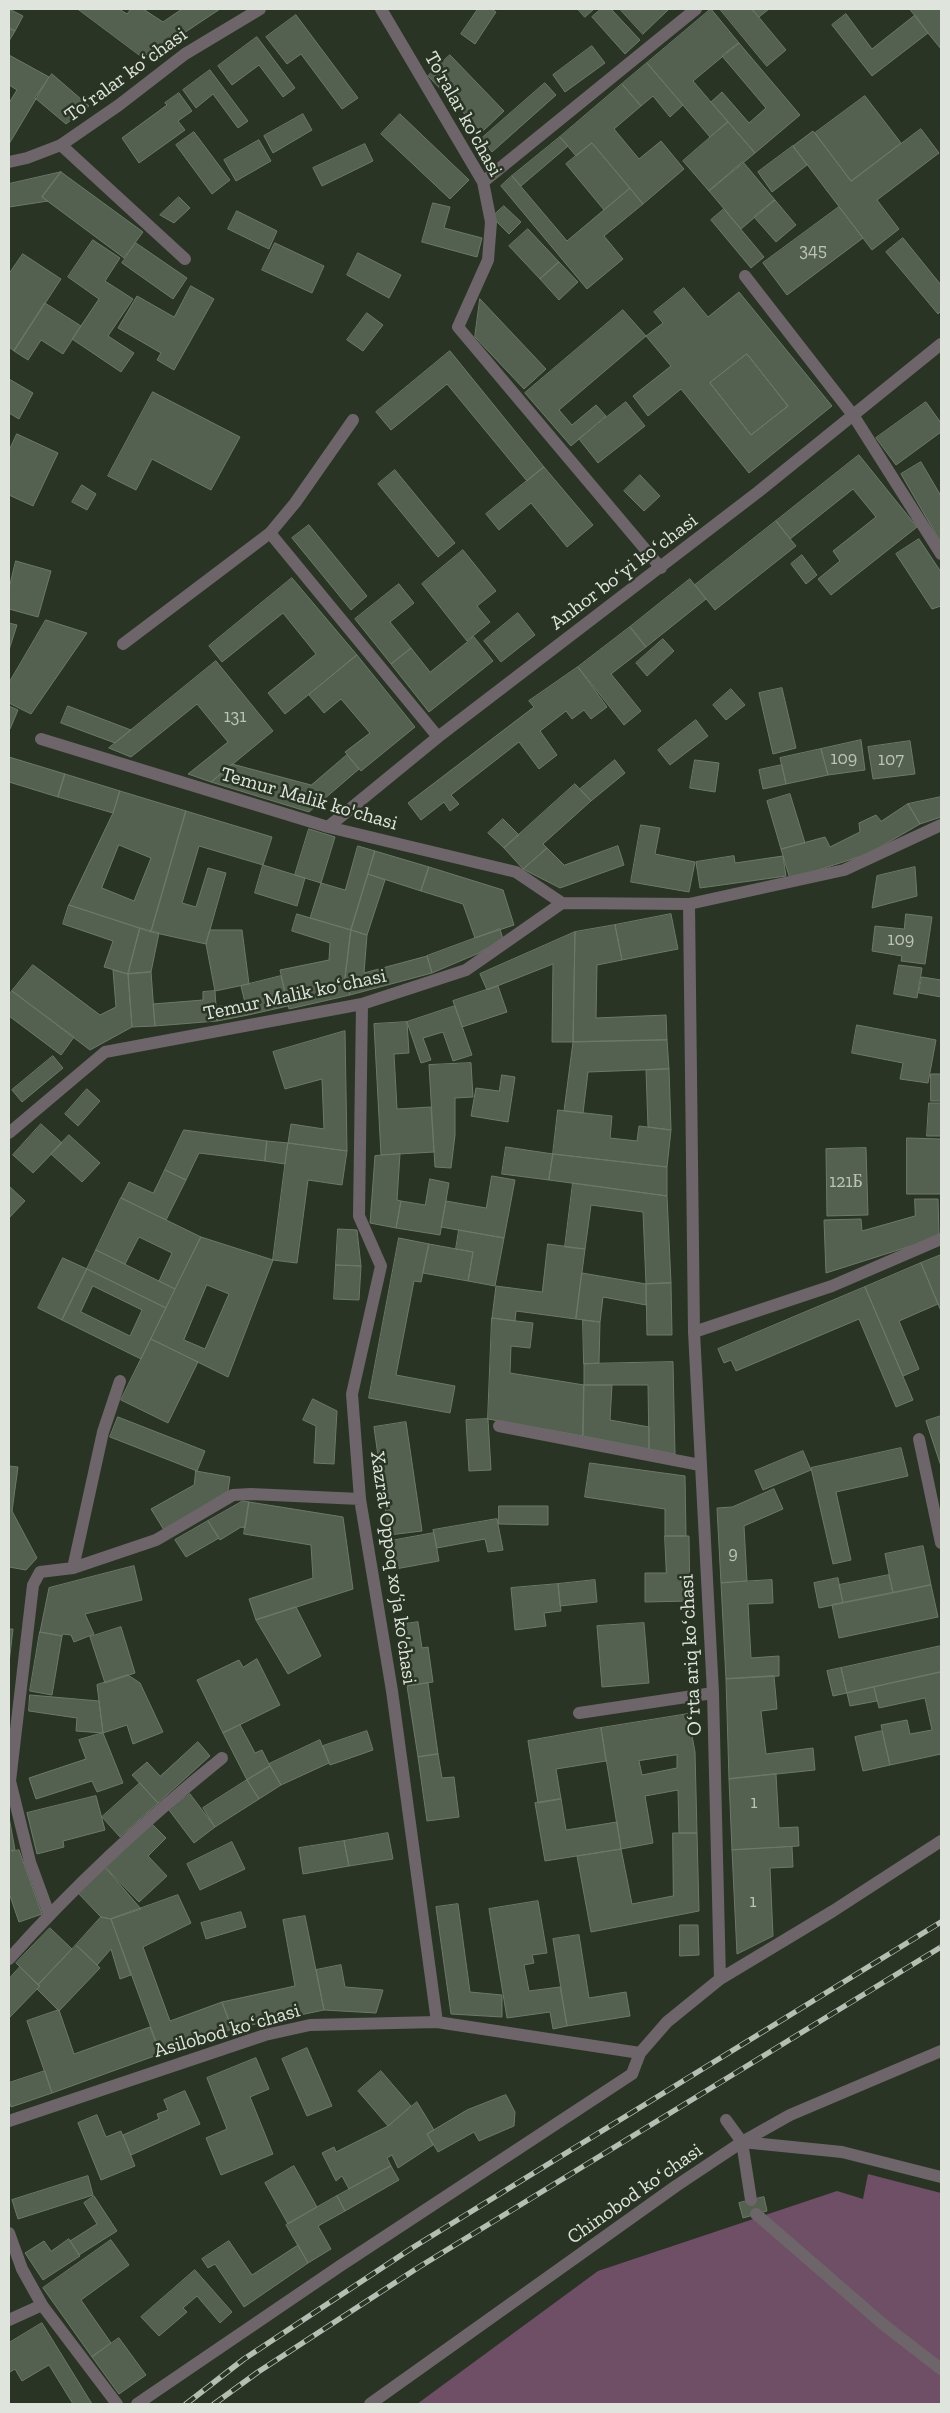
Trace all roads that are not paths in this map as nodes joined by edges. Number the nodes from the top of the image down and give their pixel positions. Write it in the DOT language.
graph roads {
  1 [pos="260,9"];
  2 [pos="381,9"];
  3 [pos="696,9"];
  4 [pos="61,145"];
  5 [pos="9,162"];
  6 [pos="483,182"];
  7 [pos="185,259"];
  8 [pos="745,276"];
  9 [pos="941,344"];
  10 [pos="853,415"];
  11 [pos="353,420"];
  12 [pos="270,533"];
  13 [pos="941,554"];
  14 [pos="661,568"];
  15 [pos="123,644"];
  16 [pos="438,736"];
  17 [pos="41,739"];
  18 [pos="941,825"];
  19 [pos="328,826"];
  20 [pos="562,903"];
  21 [pos="689,904"];
  22 [pos="362,1004"];
  23 [pos="9,1133"];
  24 [pos="941,1239"];
  25 [pos="694,1332"];
  26 [pos="120,1381"];
  27 [pos="500,1426"];
  28 [pos="919,1439"];
  29 [pos="700,1465"];
  30 [pos="360,1500"];
  31 [pos="941,1543"];
  32 [pos="73,1568"];
  33 [pos="713,1693"];
  34 [pos="579,1713"];
  35 [pos="222,1758"];
  36 [pos="941,1841"];
  37 [pos="49,1914"];
  38 [pos="9,1960"];
  39 [pos="720,1979"];
  40 [pos="437,2022"];
  41 [pos="941,2051"];
  42 [pos="640,2053"];
  43 [pos="726,2120"];
  44 [pos="9,2121"];
  45 [pos="742,2142"];
  46 [pos="941,2177"];
  47 [pos="752,2200"];
  48 [pos="756,2214"];
  49 [pos="9,2233"];
  50 [pos="42,2306"];
  51 [pos="9,2320"];
  52 [pos="941,2368"];
  53 [pos="118,2404"];
  54 [pos="137,2404"];
  55 [pos="370,2404"];
  1 -- 4 [label="street, Toʻralar koʻchasi"];
  2 -- 6 [label="street, To'ralar ko'chasi"];
  3 -- 6 [label="street"];
  4 -- 5 [label="street, Toʻralar koʻchasi"];
  4 -- 7 [label="street"];
  6 -- 14 [label="street, To'ralar ko'chasi"];
  8 -- 10 [label="street"];
  9 -- 10 [label="street, Anhor boʻyi koʻchasi"];
  10 -- 13 [label="street"];
  10 -- 14 [label="street, Anhor boʻyi koʻchasi"];
  11 -- 12 [label="street"];
  12 -- 15 [label="street"];
  12 -- 16 [label="street"];
  14 -- 16 [label="street, Anhor boʻyi koʻchasi"];
  16 -- 19 [label="street, Anhor boʻyi koʻchasi"];
  17 -- 19 [label="street, Temur Malik ko'chasi"];
  18 -- 21 [label="street"];
  19 -- 20 [label="street, Temur Malik ko'chasi"];
  20 -- 21 [label="street"];
  20 -- 22 [label="street, Temur Malik koʻchasi"];
  21 -- 25 [label="street, Oʻrta ariq koʻchasi"];
  22 -- 23 [label="street, Temur Malik koʻchasi"];
  22 -- 30 [label="street, Xazrat Oppoq xo‘ja ko‘chasi"];
  24 -- 25 [label="street"];
  25 -- 29 [label="street, Oʻrta ariq koʻchasi"];
  26 -- 32 [label="street"];
  27 -- 29 [label="street"];
  28 -- 31 [label="street"];
  29 -- 33 [label="street, Oʻrta ariq koʻchasi"];
  30 -- 32 [label="street"];
  30 -- 40 [label="street, Xazrat Oppoq xo‘ja ko‘chasi"];
  32 -- 37 [label="street"];
  33 -- 34 [label="street"];
  33 -- 39 [label="street, Oʻrta ariq koʻchasi"];
  35 -- 37 [label="street"];
  36 -- 39 [label="street"];
  37 -- 38 [label="street"];
  39 -- 42 [label="street"];
  40 -- 42 [label="street, Asilobod koʻchasi"];
  40 -- 44 [label="street, Asilobod koʻchasi"];
  41 -- 45 [label="street, Chinobod koʻchasi"];
  42 -- 54 [label="street"];
  43 -- 45 [label="street"];
  45 -- 46 [label="street"];
  45 -- 47 [label="street"];
  45 -- 55 [label="street, Chinobod koʻchasi"];
  48 -- 52 [label="street"];
  49 -- 50 [label="street"];
  50 -- 51 [label="street"];
  50 -- 53 [label="street"];
}
